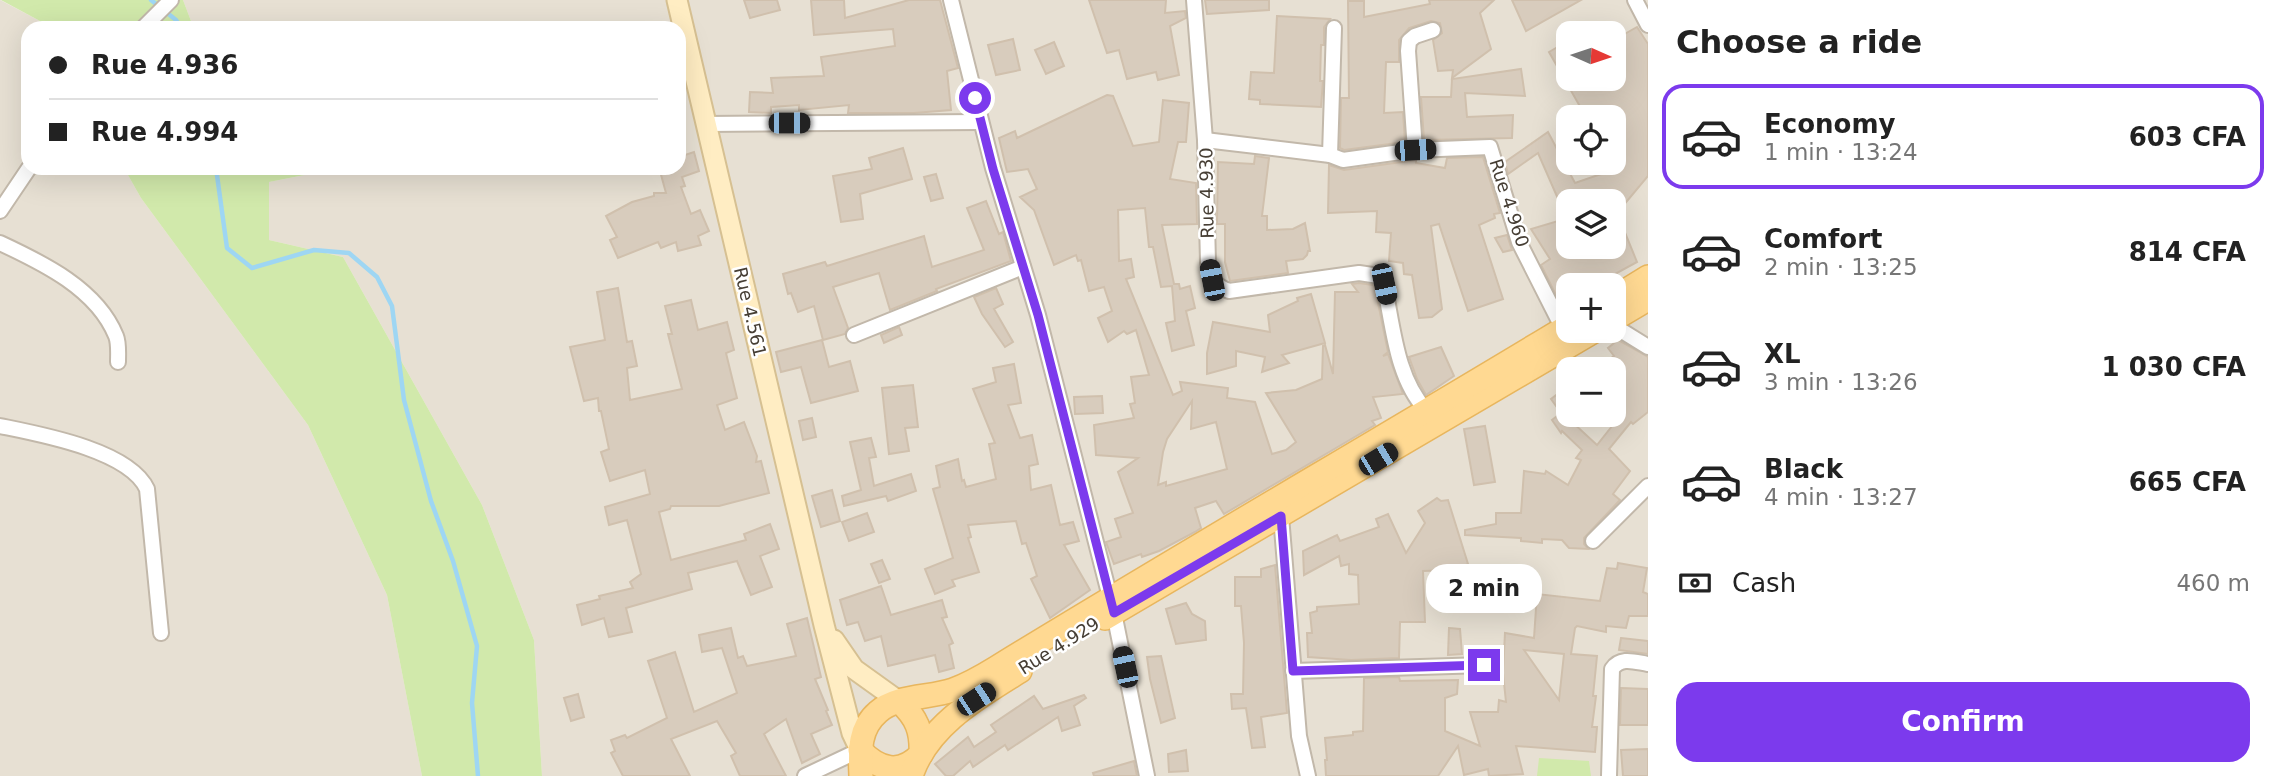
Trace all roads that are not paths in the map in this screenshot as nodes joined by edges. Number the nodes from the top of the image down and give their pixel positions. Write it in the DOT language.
graph roads {
  1 [pos="171,0"];
  2 [pos="677,0"];
  3 [pos="951,0"];
  4 [pos="1194,0"];
  5 [pos="1635,0"];
  6 [pos="150,21"];
  7 [pos="678,21"];
  8 [pos="1648,25"];
  9 [pos="1334,28"];
  10 [pos="1433,30"];
  11 [pos="686,54"];
  12 [pos="981,122"];
  13 [pos="706,124"];
  14 [pos="1205,140"];
  15 [pos="1415,150"];
  16 [pos="1330,155"];
  17 [pos="24,175"];
  18 [pos="0,211"];
  19 [pos="0,243"];
  20 [pos="1023,267"];
  21 [pos="1648,277"];
  22 [pos="1626,291"];
  23 [pos="1648,299"];
  24 [pos="1556,310"];
  25 [pos="1626,313"];
  26 [pos="1556,332"];
  27 [pos="1626,333"];
  28 [pos="854,335"];
  29 [pos="1574,343"];
  30 [pos="1648,347"];
  31 [pos="118,362"];
  32 [pos="1426,410"];
  33 [pos="0,426"];
  34 [pos="1648,486"];
  35 [pos="1281,516"];
  36 [pos="1593,541"];
  37 [pos="1112,605"];
  38 [pos="824,625"];
  39 [pos="161,633"];
  40 [pos="1648,664"];
  41 [pos="1484,665"];
  42 [pos="1293,671"];
  43 [pos="900,702"];
  44 [pos="878,712"];
  45 [pos="860,750"];
  46 [pos="921,754"];
  47 [pos="805,776"];
  48 [pos="861,776"];
  49 [pos="911,776"];
  50 [pos="1147,776"];
  51 [pos="1308,776"];
  52 [pos="1609,776"];
  1 -- 6 [label="street"];
  2 -- 7 [label="main road, Rue 4.561"];
  3 -- 12 [label="street"];
  4 -- 14 [label="street, Rue 4.930"];
  5 -- 8 [label="street"];
  9 -- 16 [label="street"];
  10 -- 15 [label="street"];
  11 -- 13 [label="main road, Rue 4.561"];
  12 -- 13 [label="street"];
  12 -- 20 [label="street"];
  13 -- 38 [label="main road, Rue 4.561"];
  14 -- 16 [label="street, Rue 4.960"];
  14 -- 32 [label="street, Rue 4.930"];
  15 -- 16 [label="street, Rue 4.960"];
  15 -- 24 [label="street, Rue 4.960"];
  17 -- 18 [label="street"];
  19 -- 31 [label="street"];
  20 -- 28 [label="street"];
  20 -- 37 [label="street"];
  21 -- 22 [label="main road"];
  23 -- 25 [label="main road"];
  26 -- 32 [label="main road, Rue 4.929"];
  27 -- 30 [label="street"];
  29 -- 35 [label="main road, Rue 4.929"];
  32 -- 37 [label="main road, Rue 4.929"];
  33 -- 39 [label="street"];
  34 -- 36 [label="street"];
  35 -- 37 [label="main road, Rue 4.929"];
  35 -- 42 [label="street"];
  37 -- 43 [label="main road, Rue 4.929"];
  37 -- 46 [label="main road, Rue 4.929"];
  37 -- 50 [label="street"];
  38 -- 43 [label="main road, Rue 4.561"];
  38 -- 45 [label="main road, Rue 4.561"];
  40 -- 52 [label="street"];
  41 -- 42 [label="street"];
  42 -- 51 [label="street"];
  43 -- 44 [label="main road, Rue 4.929"];
  43 -- 46 [label="main road"];
  44 -- 45 [label="main road, Rue 4.561"];
  45 -- 46 [label="main road"];
  45 -- 47 [label="street"];
  45 -- 48 [label="main road, Rue 4.561"];
  46 -- 49 [label="main road, Rue 4.929"];
}
